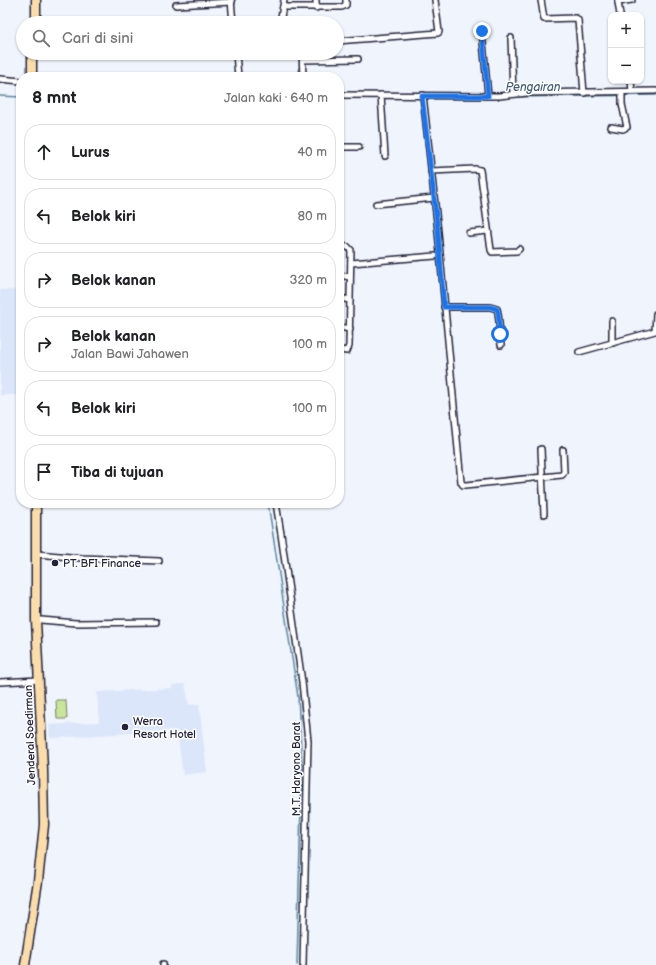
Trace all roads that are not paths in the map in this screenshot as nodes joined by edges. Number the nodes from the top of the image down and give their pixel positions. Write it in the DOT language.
graph roads {
  1 [pos="31,0"];
  2 [pos="36,0"];
  3 [pos="284,0"];
  4 [pos="316,0"];
  5 [pos="346,0"];
  6 [pos="434,0"];
  7 [pos="541,0"];
  8 [pos="632,0"];
  9 [pos="231,1"];
  10 [pos="618,1"];
  11 [pos="176,4"];
  12 [pos="283,7"];
  13 [pos="316,8"];
  14 [pos="620,12"];
  15 [pos="31,16"];
  16 [pos="36,16"];
  17 [pos="232,16"];
  18 [pos="281,16"];
  19 [pos="482,31"];
  20 [pos="511,38"];
  21 [pos="344,40"];
  22 [pos="344,59"];
  23 [pos="358,59"];
  24 [pos="32,60"];
  25 [pos="37,60"];
  26 [pos="237,60"];
  27 [pos="303,60"];
  28 [pos="32,72"];
  29 [pos="37,72"];
  30 [pos="238,72"];
  31 [pos="303,72"];
  32 [pos="0,79"];
  33 [pos="16,81"];
  34 [pos="631,84"];
  35 [pos="632,91"];
  36 [pos="656,91"];
  37 [pos="622,92"];
  38 [pos="584,93"];
  39 [pos="513,94"];
  40 [pos="344,95"];
  41 [pos="381,95"];
  42 [pos="422,96"];
  43 [pos="488,96"];
  44 [pos="610,127"];
  45 [pos="344,147"];
  46 [pos="359,147"];
  47 [pos="385,156"];
  48 [pos="432,171"];
  49 [pos="434,198"];
  50 [pos="376,204"];
  51 [pos="488,231"];
  52 [pos="468,233"];
  53 [pos="344,247"];
  54 [pos="519,249"];
  55 [pos="435,256"];
  56 [pos="351,263"];
  57 [pos="344,276"];
  58 [pos="350,277"];
  59 [pos="344,299"];
  60 [pos="350,300"];
  61 [pos="444,307"];
  62 [pos="656,314"];
  63 [pos="612,321"];
  64 [pos="344,328"];
  65 [pos="350,329"];
  66 [pos="614,343"];
  67 [pos="501,345"];
  68 [pos="344,351"];
  69 [pos="579,352"];
  70 [pos="541,449"];
  71 [pos="563,450"];
  72 [pos="542,476"];
  73 [pos="36,508"];
  74 [pos="41,508"];
  75 [pos="277,508"];
  76 [pos="544,514"];
  77 [pos="39,554"];
  78 [pos="159,561"];
  79 [pos="41,620"];
  80 [pos="156,622"];
  81 [pos="39,680"];
  82 [pos="0,682"];
  83 [pos="25,965"];
  84 [pos="30,965"];
  85 [pos="303,965"];
  1 -- 15 [label="highway"];
  2 -- 16 [label="highway"];
  3 -- 12 [label="street"];
  4 -- 13 [label="street"];
  5 -- 13 [label="street"];
  6 -- 21 [label="street"];
  7 -- 38 [label="street"];
  8 -- 10 [label="street"];
  9 -- 11 [label="street"];
  9 -- 17 [label="street"];
  10 -- 14 [label="street"];
  12 -- 13 [label="street"];
  12 -- 18 [label="street"];
  19 -- 43 [label="street"];
  20 -- 39 [label="street"];
  22 -- 23 [label="street"];
  24 -- 28 [label="highway"];
  25 -- 29 [label="highway"];
  26 -- 30 [label="street"];
  27 -- 31 [label="street"];
  32 -- 33 [label="street"];
  34 -- 35 [label="street"];
  35 -- 36 [label="street"];
  35 -- 37 [label="street"];
  37 -- 38 [label="street"];
  37 -- 44 [label="street"];
  38 -- 39 [label="street"];
  39 -- 43 [label="street"];
  40 -- 41 [label="street"];
  41 -- 42 [label="street"];
  41 -- 47 [label="street"];
  42 -- 43 [label="street"];
  42 -- 48 [label="street"];
  45 -- 46 [label="street"];
  48 -- 49 [label="street"];
  48 -- 51 [label="street"];
  49 -- 50 [label="street"];
  49 -- 61 [label="street"];
  51 -- 52 [label="street"];
  51 -- 54 [label="street"];
  53 -- 56 [label="street"];
  55 -- 56 [label="street"];
  56 -- 58 [label="street"];
  57 -- 58 [label="street"];
  58 -- 60 [label="street"];
  59 -- 60 [label="street"];
  60 -- 65 [label="street"];
  61 -- 67 [label="street"];
  61 -- 72 [label="street"];
  62 -- 66 [label="street"];
  63 -- 66 [label="street"];
  64 -- 65 [label="street"];
  65 -- 68 [label="street"];
  66 -- 69 [label="street"];
  70 -- 72 [label="street"];
  71 -- 72 [label="street"];
  72 -- 76 [label="street"];
  73 -- 77 [label="highway, Jenderal Soedirman"];
  74 -- 77 [label="highway, Jenderal Soedirman"];
  75 -- 85 [label="street, M.T. Haryono Barat"];
  77 -- 78 [label="street"];
  77 -- 79 [label="highway, Jenderal Soedirman"];
  77 -- 81 [label="highway, Jenderal Soedirman"];
  79 -- 80 [label="street"];
  79 -- 84 [label="highway, Jenderal Soedirman"];
  81 -- 82 [label="street"];
  81 -- 83 [label="highway, Jenderal Soedirman"];
}
